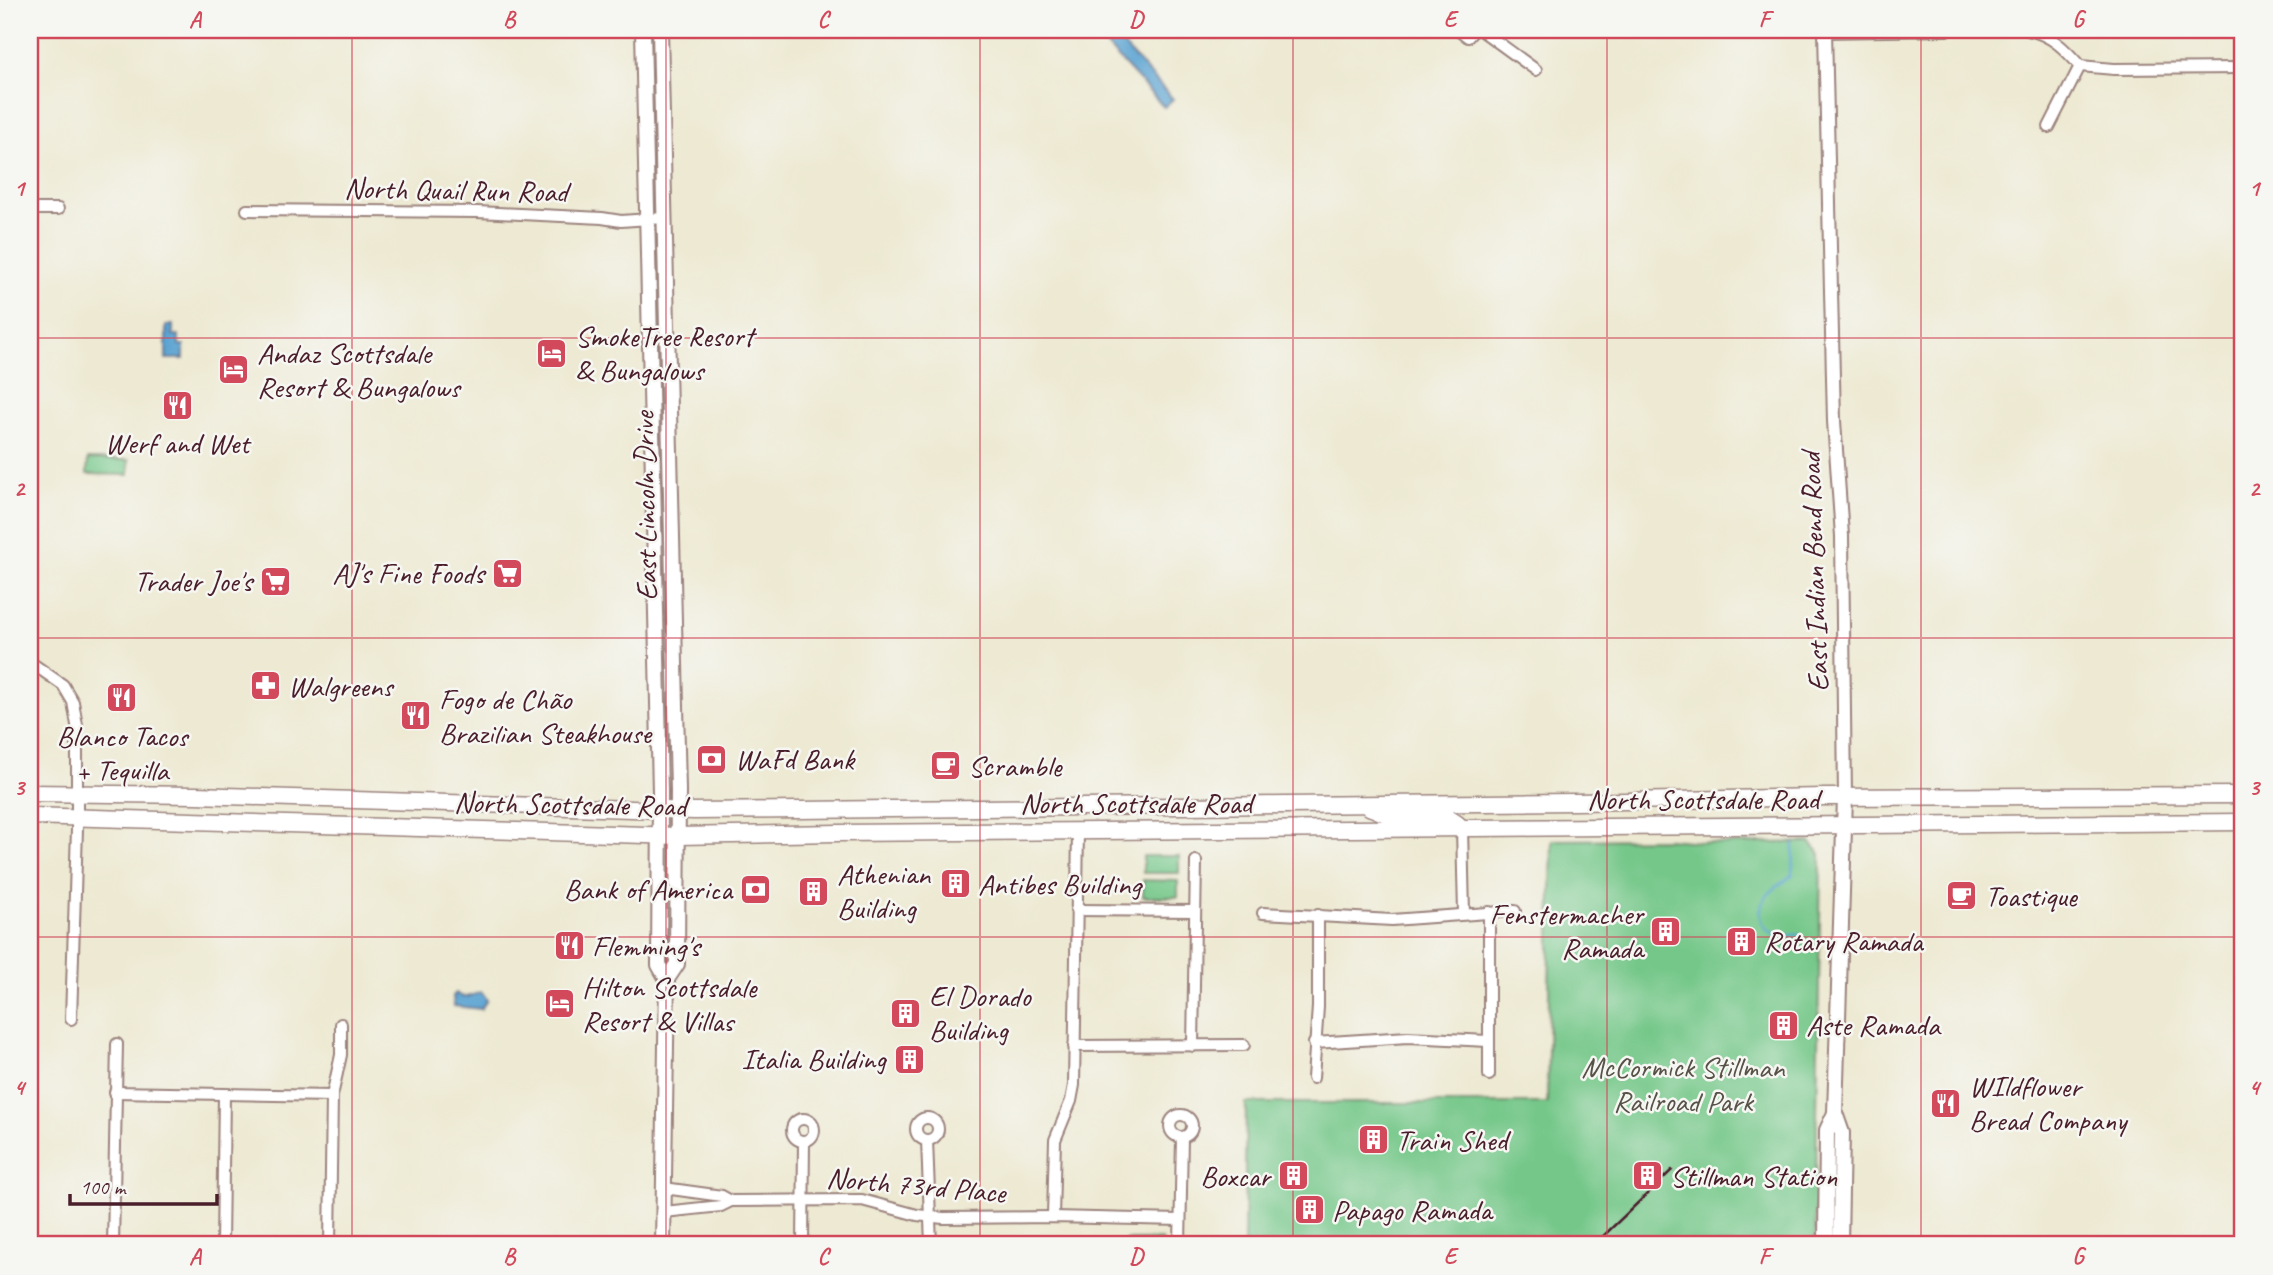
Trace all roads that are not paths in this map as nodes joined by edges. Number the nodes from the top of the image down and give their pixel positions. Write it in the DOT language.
graph roads {
  1 [pos="643,30"];
  2 [pos="660,30"];
  3 [pos="1459,30"];
  4 [pos="1474,30"];
  5 [pos="1481,30"];
  6 [pos="1947,30"];
  7 [pos="2028,30"];
  8 [pos="1825,31"];
  9 [pos="2080,66"];
  10 [pos="2243,68"];
  11 [pos="1535,70"];
  12 [pos="2049,127"];
  13 [pos="30,209"];
  14 [pos="58,209"];
  15 [pos="247,210"];
  16 [pos="649,218"];
  17 [pos="664,218"];
  18 [pos="30,662"];
  19 [pos="30,793"];
  20 [pos="78,794"];
  21 [pos="2243,795"];
  22 [pos="1845,797"];
  23 [pos="1577,802"];
  24 [pos="1362,803"];
  25 [pos="1183,806"];
  26 [pos="1013,807"];
  27 [pos="909,809"];
  28 [pos="660,810"];
  29 [pos="678,810"];
  30 [pos="30,816"];
  31 [pos="77,818"];
  32 [pos="2243,822"];
  33 [pos="1844,826"];
  34 [pos="1462,828"];
  35 [pos="1078,831"];
  36 [pos="910,832"];
  37 [pos="659,836"];
  38 [pos="678,836"];
  39 [pos="1196,861"];
  40 [pos="1076,909"];
  41 [pos="1195,911"];
  42 [pos="1515,911"];
  43 [pos="1489,912"];
  44 [pos="1263,913"];
  45 [pos="1464,914"];
  46 [pos="1318,915"];
  47 [pos="667,979"];
  48 [pos="71,1019"];
  49 [pos="341,1024"];
  50 [pos="1488,1041"];
  51 [pos="1314,1043"];
  52 [pos="117,1044"];
  53 [pos="1244,1045"];
  54 [pos="1074,1046"];
  55 [pos="1193,1046"];
  56 [pos="1489,1075"];
  57 [pos="1313,1078"];
  58 [pos="115,1092"];
  59 [pos="224,1095"];
  60 [pos="332,1096"];
  61 [pos="1835,1113"];
  62 [pos="1182,1137"];
  63 [pos="927,1140"];
  64 [pos="804,1141"];
  65 [pos="664,1188"];
  66 [pos="731,1201"];
  67 [pos="804,1201"];
  68 [pos="664,1212"];
  69 [pos="929,1216"];
  70 [pos="1053,1217"];
  71 [pos="1180,1220"];
  72 [pos="113,1245"];
  73 [pos="222,1245"];
  74 [pos="330,1245"];
  75 [pos="663,1245"];
  76 [pos="803,1245"];
  77 [pos="931,1245"];
  78 [pos="1181,1245"];
  79 [pos="1825,1245"];
  80 [pos="1840,1245"];
  1 -- 16 [label="main road, East Lincoln Drive"];
  2 -- 17 [label="main road, East Lincoln Drive"];
  3 -- 4 [label="street"];
  5 -- 11 [label="street"];
  6 -- 8 [label="street"];
  7 -- 9 [label="street"];
  8 -- 22 [label="street, East Indian Bend Road"];
  9 -- 10 [label="street"];
  9 -- 12 [label="street"];
  13 -- 14 [label="street"];
  15 -- 16 [label="street, North Quail Run Road"];
  16 -- 17 [label="street, North Quail Run Road"];
  16 -- 28 [label="main road, East Lincoln Drive"];
  17 -- 29 [label="main road, East Lincoln Drive"];
  18 -- 20 [label="street"];
  19 -- 20 [label="main road, North Scottsdale Road"];
  20 -- 28 [label="main road, North Scottsdale Road"];
  20 -- 31 [label="street"];
  21 -- 22 [label="main road, North Scottsdale Road"];
  22 -- 23 [label="main road, North Scottsdale Road"];
  22 -- 33 [label="main road, East Indian Bend Road"];
  23 -- 24 [label="main road, North Scottsdale Road"];
  23 -- 34 [label="main road"];
  24 -- 25 [label="main road, North Scottsdale Road"];
  24 -- 34 [label="main road"];
  25 -- 26 [label="main road, North Scottsdale Road"];
  25 -- 35 [label="main road"];
  26 -- 27 [label="main road, North Scottsdale Road"];
  26 -- 35 [label="main road"];
  27 -- 29 [label="main road, North Scottsdale Road"];
  27 -- 36 [label="main road"];
  28 -- 29 [label="main road, North Scottsdale Road"];
  28 -- 37 [label="main road, East Lincoln Drive"];
  29 -- 38 [label="main road, East Lincoln Drive"];
  30 -- 31 [label="main road, North Scottsdale Road"];
  31 -- 37 [label="main road, North Scottsdale Road"];
  31 -- 48 [label="street"];
  32 -- 33 [label="main road, North Scottsdale Road"];
  33 -- 34 [label="main road, North Scottsdale Road"];
  33 -- 61 [label="main road, East Indian Bend Road"];
  34 -- 35 [label="main road, North Scottsdale Road"];
  34 -- 45 [label="street"];
  35 -- 36 [label="main road, North Scottsdale Road"];
  35 -- 40 [label="street"];
  36 -- 38 [label="main road, North Scottsdale Road"];
  37 -- 38 [label="main road, North Scottsdale Road"];
  37 -- 47 [label="main road, East Lincoln Drive"];
  38 -- 47 [label="main road, East Lincoln Drive"];
  39 -- 41 [label="street"];
  40 -- 41 [label="street"];
  40 -- 54 [label="street"];
  41 -- 55 [label="street"];
  42 -- 43 [label="street"];
  43 -- 45 [label="street"];
  43 -- 50 [label="street"];
  44 -- 46 [label="street"];
  45 -- 46 [label="street"];
  46 -- 51 [label="street"];
  47 -- 65 [label="main road, East Lincoln Drive"];
  49 -- 60 [label="street"];
  50 -- 51 [label="street"];
  50 -- 56 [label="street"];
  51 -- 57 [label="street"];
  52 -- 58 [label="street"];
  53 -- 55 [label="street"];
  54 -- 55 [label="street"];
  54 -- 70 [label="street"];
  58 -- 59 [label="street"];
  58 -- 72 [label="street"];
  59 -- 60 [label="street"];
  59 -- 73 [label="street"];
  60 -- 74 [label="street"];
  61 -- 79 [label="main road, East Indian Bend Road"];
  61 -- 80 [label="main road, East Indian Bend Road"];
  62 -- 71 [label="street"];
  63 -- 69 [label="street"];
  64 -- 67 [label="street"];
  65 -- 66 [label="street, North 73rd Place"];
  65 -- 68 [label="main road, East Lincoln Drive"];
  66 -- 67 [label="street, North 73rd Place"];
  66 -- 68 [label="street, North 73rd Place"];
  67 -- 69 [label="street, North 73rd Place"];
  67 -- 76 [label="street"];
  68 -- 75 [label="main road, East Lincoln Drive"];
  69 -- 70 [label="street, North 73rd Place"];
  69 -- 77 [label="street"];
  70 -- 71 [label="street, North 73rd Place"];
  71 -- 78 [label="street"];
}
